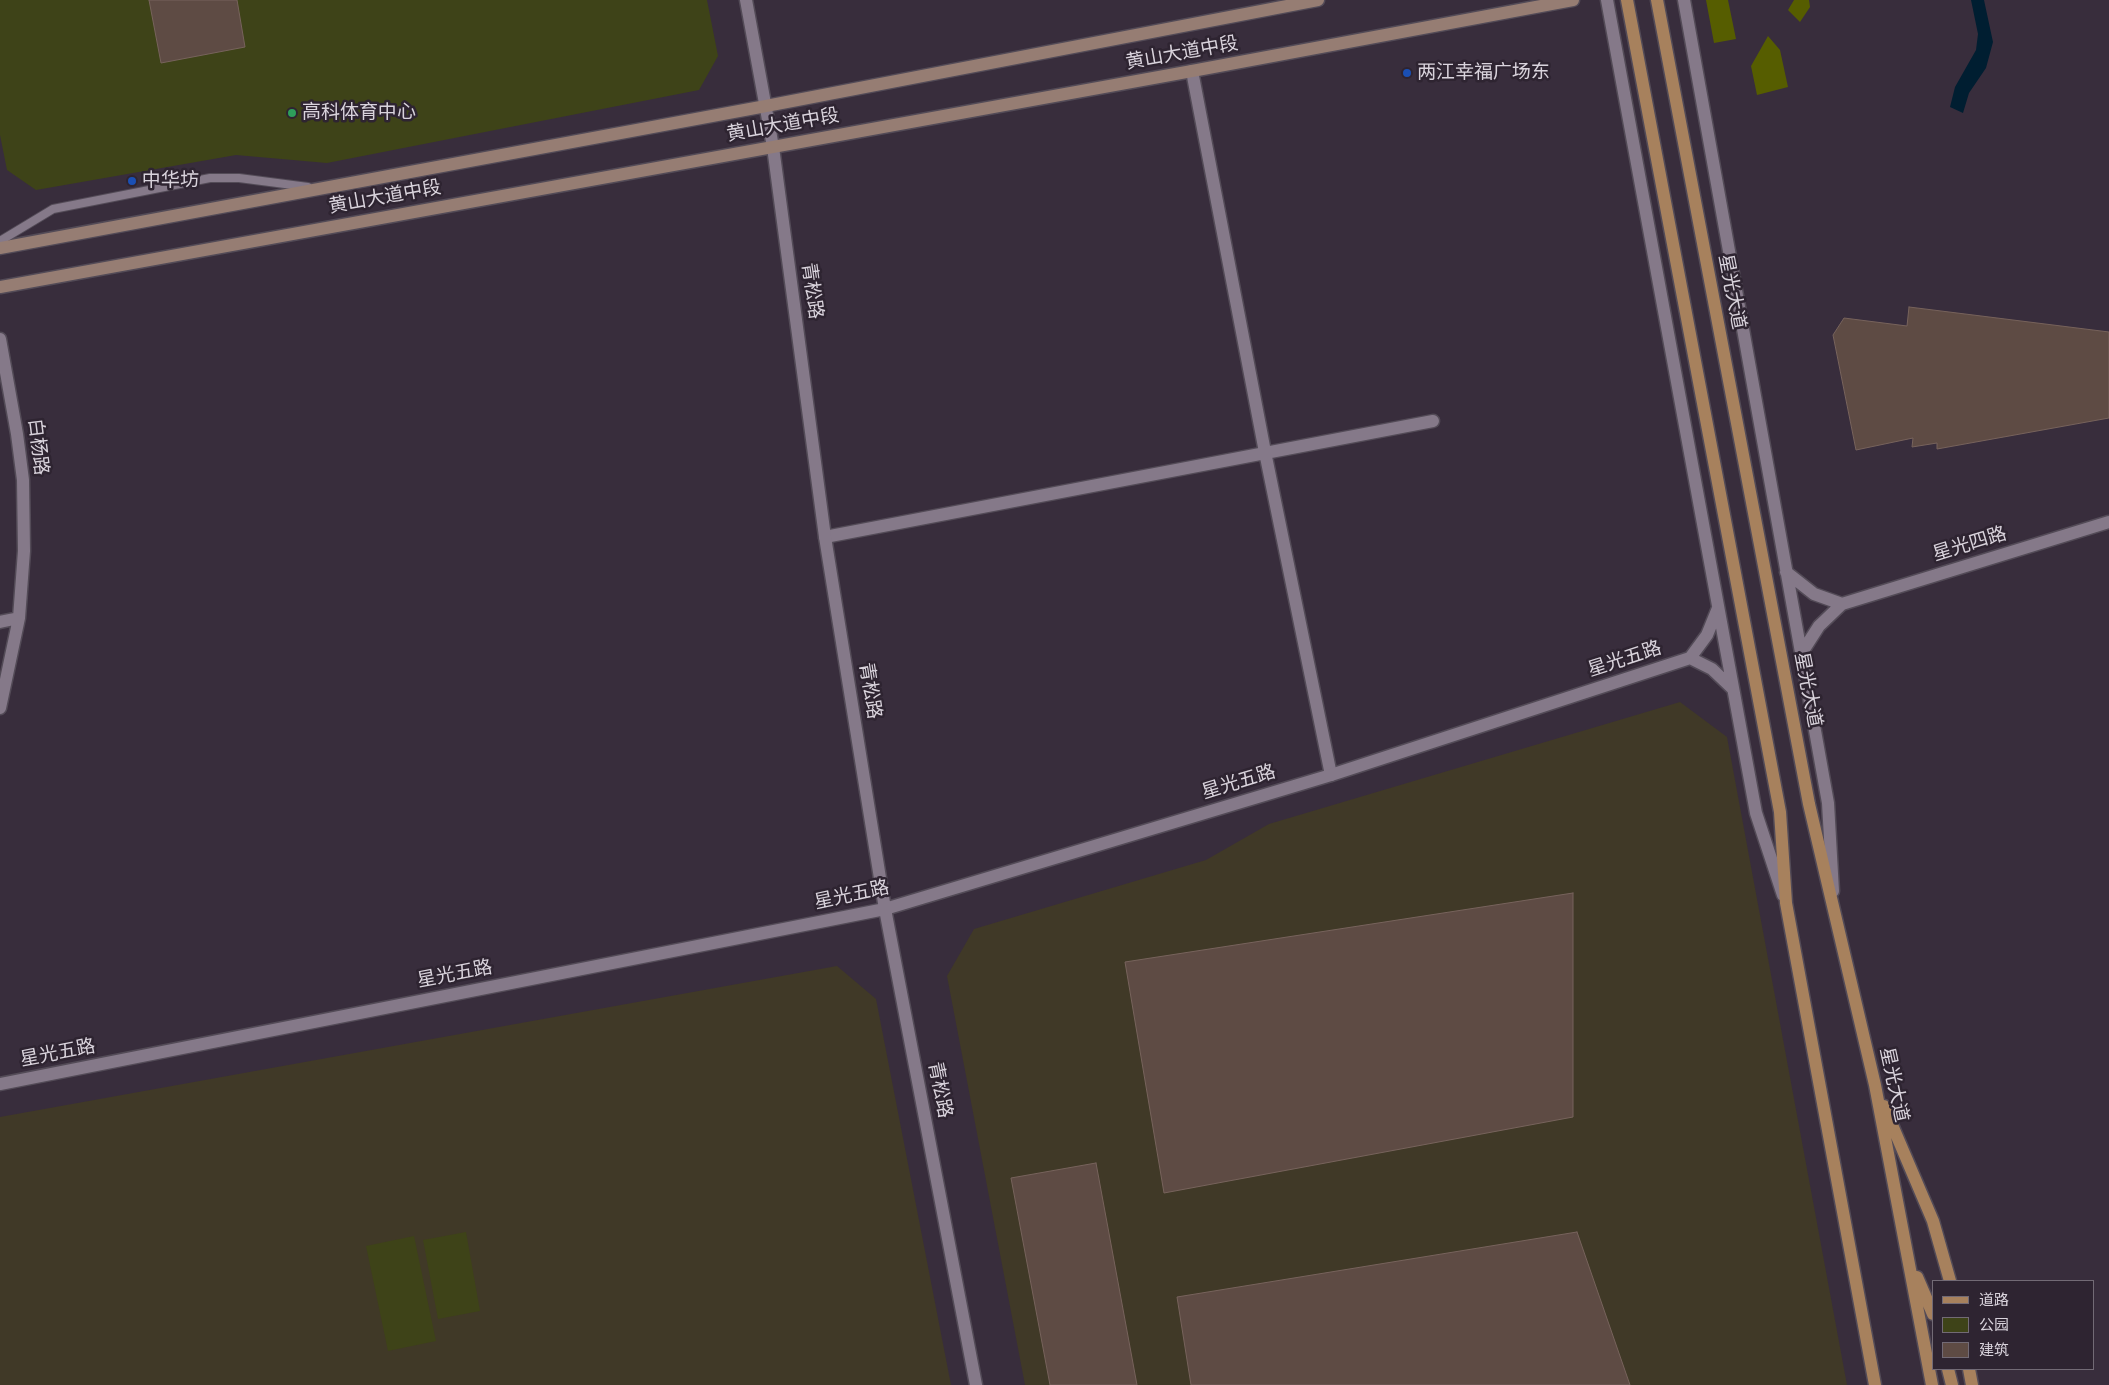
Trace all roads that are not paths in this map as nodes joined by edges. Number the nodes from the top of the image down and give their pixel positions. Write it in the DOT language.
graph roads {
  1 [pos="746,0"];
  2 [pos="1318,0"];
  3 [pos="1573,0"];
  4 [pos="1607,0"];
  5 [pos="1627,0"];
  6 [pos="1657,0"];
  7 [pos="1684,0"];
  8 [pos="1192,71"];
  9 [pos="766,106"];
  10 [pos="773,147"];
  11 [pos="320,189"];
  12 [pos="0,241"];
  13 [pos="0,248"];
  14 [pos="0,286"];
  15 [pos="0,340"];
  16 [pos="1433,421"];
  17 [pos="1266,452"];
  18 [pos="2109,522"];
  19 [pos="825,537"];
  20 [pos="1786,572"];
  21 [pos="1842,604"];
  22 [pos="1718,608"];
  23 [pos="19,618"];
  24 [pos="0,622"];
  25 [pos="1801,654"];
  26 [pos="1690,658"];
  27 [pos="1733,689"];
  28 [pos="0,708"];
  29 [pos="1332,775"];
  30 [pos="1786,903"];
  31 [pos="1834,906"];
  32 [pos="885,909"];
  33 [pos="0,1084"];
  34 [pos="1875,1085"];
  35 [pos="1908,1255"];
  36 [pos="1950,1280"];
  37 [pos="1932,1312"];
  38 [pos="1948,1370"];
  39 [pos="1969,1370"];
  40 [pos="976,1385"];
  41 [pos="1875,1385"];
  42 [pos="1932,1385"];
  43 [pos="1952,1385"];
  44 [pos="1972,1385"];
  1 -- 9 [label="street, 青松路"];
  2 -- 9 [label="main road, 黄山大道中段"];
  3 -- 8 [label="main road, 黄山大道中段"];
  4 -- 22 [label="street"];
  5 -- 30 [label="main road"];
  6 -- 31 [label="main road, 星光大道"];
  7 -- 20 [label="street"];
  8 -- 10 [label="main road, 黄山大道中段"];
  8 -- 17 [label="street"];
  9 -- 10 [label="street, 青松路"];
  9 -- 11 [label="main road, 黄山大道中段"];
  10 -- 14 [label="main road, 黄山大道中段"];
  10 -- 19 [label="street, 青松路"];
  11 -- 12 [label="lane"];
  11 -- 13 [label="main road, 黄山大道中段"];
  15 -- 23 [label="street, 白杨路"];
  16 -- 17 [label="street"];
  17 -- 19 [label="street"];
  17 -- 29 [label="street"];
  18 -- 21 [label="street, 星光四路"];
  19 -- 32 [label="street, 青松路"];
  20 -- 21 [label="street"];
  20 -- 25 [label="street"];
  21 -- 25 [label="street"];
  22 -- 26 [label="street"];
  22 -- 27 [label="street"];
  23 -- 24 [label="street"];
  23 -- 28 [label="street, 白杨路"];
  25 -- 31 [label="street"];
  26 -- 27 [label="street"];
  26 -- 29 [label="street, 星光五路"];
  27 -- 30 [label="street"];
  29 -- 32 [label="street, 星光五路"];
  30 -- 41 [label="main road"];
  31 -- 34 [label="main road, 星光大道"];
  32 -- 33 [label="street, 星光五路"];
  32 -- 40 [label="street, 青松路"];
  34 -- 35 [label="main road, 星光大道"];
  34 -- 36 [label="main road"];
  35 -- 37 [label="main road"];
  35 -- 42 [label="main road, 星光大道"];
  38 -- 43 [label="main road"];
  39 -- 44 [label="main road"];
}
